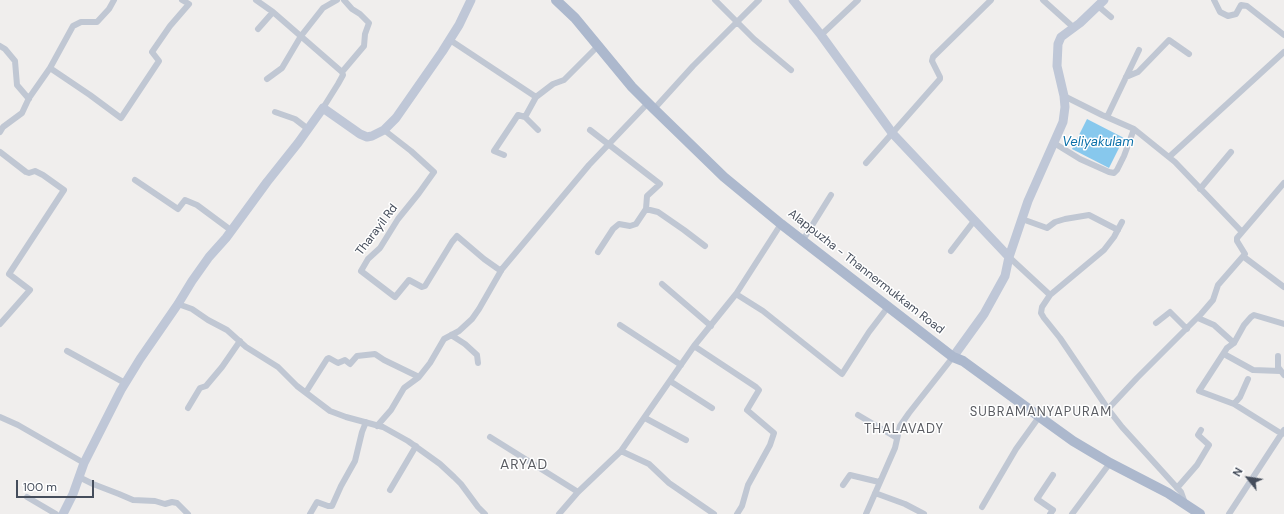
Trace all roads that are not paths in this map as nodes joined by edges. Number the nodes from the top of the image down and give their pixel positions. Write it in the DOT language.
graph roads {
  1 [pos="114,0"];
  2 [pos="182,0"];
  3 [pos="256,0"];
  4 [pos="337,0"];
  5 [pos="344,0"];
  6 [pos="353,0"];
  7 [pos="471,0"];
  8 [pos="556,0"];
  9 [pos="715,0"];
  10 [pos="758,0"];
  11 [pos="793,0"];
  12 [pos="858,0"];
  13 [pos="991,0"];
  14 [pos="1043,0"];
  15 [pos="1214,0"];
  16 [pos="1101,3"];
  17 [pos="350,7"];
  18 [pos="273,12"];
  19 [pos="1111,17"];
  20 [pos="738,22"];
  21 [pos="1073,27"];
  22 [pos="258,29"];
  23 [pos="821,35"];
  24 [pos="1284,35"];
  25 [pos="301,36"];
  26 [pos="450,40"];
  27 [pos="0,46"];
  28 [pos="598,46"];
  29 [pos="1139,50"];
  30 [pos="1284,52"];
  31 [pos="1189,54"];
  32 [pos="50,68"];
  33 [pos="791,70"];
  34 [pos="342,72"];
  35 [pos="1126,77"];
  36 [pos="267,79"];
  37 [pos="1064,96"];
  38 [pos="536,97"];
  39 [pos="29,99"];
  40 [pos="651,106"];
  41 [pos="323,108"];
  42 [pos="275,112"];
  43 [pos="524,117"];
  44 [pos="1107,117"];
  45 [pos="308,129"];
  46 [pos="1134,129"];
  47 [pos="384,130"];
  48 [pos="538,130"];
  49 [pos="590,130"];
  50 [pos="0,132"];
  51 [pos="893,134"];
  52 [pos="1054,143"];
  53 [pos="610,144"];
  54 [pos="0,152"];
  55 [pos="1231,152"];
  56 [pos="504,155"];
  57 [pos="1169,157"];
  58 [pos="866,163"];
  59 [pos="135,180"];
  60 [pos="1284,183"];
  61 [pos="1200,189"];
  62 [pos="831,195"];
  63 [pos="646,209"];
  64 [pos="1022,219"];
  65 [pos="974,221"];
  66 [pos="1122,222"];
  67 [pos="781,224"];
  68 [pos="1118,230"];
  69 [pos="232,231"];
  70 [pos="1242,232"];
  71 [pos="803,240"];
  72 [pos="705,246"];
  73 [pos="951,251"];
  74 [pos="598,252"];
  75 [pos="1244,256"];
  76 [pos="1009,257"];
  77 [pos="501,271"];
  78 [pos="662,284"];
  79 [pos="1284,287"];
  80 [pos="736,294"];
  81 [pos="1050,295"];
  82 [pos="178,304"];
  83 [pos="888,307"];
  84 [pos="1198,318"];
  85 [pos="1156,323"];
  86 [pos="0,324"];
  87 [pos="620,324"];
  88 [pos="1284,324"];
  89 [pos="711,326"];
  90 [pos="1187,329"];
  91 [pos="452,335"];
  92 [pos="240,341"];
  93 [pos="1234,343"];
  94 [pos="694,346"];
  95 [pos="67,351"];
  96 [pos="1224,354"];
  97 [pos="953,356"];
  98 [pos="1278,356"];
  99 [pos="478,363"];
  100 [pos="681,365"];
  101 [pos="1282,373"];
  102 [pos="420,377"];
  103 [pos="1248,379"];
  104 [pos="670,381"];
  105 [pos="125,383"];
  106 [pos="306,392"];
  107 [pos="1234,404"];
  108 [pos="188,408"];
  109 [pos="712,408"];
  110 [pos="1108,409"];
  111 [pos="858,415"];
  112 [pos="0,417"];
  113 [pos="1039,417"];
  114 [pos="645,418"];
  115 [pos="366,422"];
  116 [pos="377,426"];
  117 [pos="1201,430"];
  118 [pos="1283,432"];
  119 [pos="490,437"];
  120 [pos="897,438"];
  121 [pos="686,440"];
  122 [pos="416,446"];
  123 [pos="621,451"];
  124 [pos="1110,463"];
  125 [pos="84,464"];
  126 [pos="1053,475"];
  127 [pos="79,477"];
  128 [pos="880,482"];
  129 [pos="843,485"];
  130 [pos="1177,488"];
  131 [pos="390,490"];
  132 [pos="578,492"];
  133 [pos="875,492"];
  134 [pos="27,498"];
  135 [pos="1185,503"];
  136 [pos="982,507"];
  137 [pos="56,514"];
  138 [pos="63,514"];
  139 [pos="188,514"];
  140 [pos="310,514"];
  141 [pos="485,514"];
  142 [pos="559,514"];
  143 [pos="714,514"];
  144 [pos="737,514"];
  145 [pos="866,514"];
  146 [pos="924,514"];
  147 [pos="1050,514"];
  148 [pos="1072,514"];
  149 [pos="1200,514"];
  150 [pos="1229,514"];
  1 -- 32 [label="street"];
  2 -- 32 [label="street"];
  3 -- 18 [label="street"];
  4 -- 25 [label="street"];
  5 -- 17 [label="street"];
  6 -- 17 [label="street"];
  7 -- 26 [label="main road"];
  8 -- 28 [label="main road, Alappuzha - Thannermukkam Road"];
  9 -- 20 [label="street"];
  10 -- 20 [label="street"];
  11 -- 23 [label="main road"];
  12 -- 23 [label="street"];
  13 -- 51 [label="street"];
  14 -- 21 [label="street"];
  15 -- 24 [label="street"];
  16 -- 19 [label="street"];
  16 -- 21 [label="main road"];
  17 -- 34 [label="street"];
  18 -- 22 [label="street"];
  18 -- 25 [label="street"];
  20 -- 33 [label="street"];
  20 -- 40 [label="street"];
  21 -- 37 [label="main road"];
  23 -- 51 [label="main road"];
  25 -- 34 [label="street"];
  25 -- 36 [label="street"];
  26 -- 38 [label="street"];
  26 -- 47 [label="main road"];
  27 -- 39 [label="street"];
  28 -- 38 [label="street"];
  28 -- 40 [label="main road, Alappuzha - Thannermukkam Road"];
  29 -- 35 [label="street"];
  30 -- 57 [label="street"];
  31 -- 35 [label="street"];
  32 -- 39 [label="street"];
  34 -- 41 [label="street"];
  35 -- 44 [label="street"];
  37 -- 44 [label="street"];
  37 -- 52 [label="main road"];
  38 -- 43 [label="street"];
  39 -- 50 [label="street"];
  40 -- 53 [label="street"];
  40 -- 67 [label="main road, Alappuzha - Thannermukkam Road"];
  41 -- 45 [label="main road"];
  41 -- 47 [label="main road"];
  42 -- 45 [label="street"];
  43 -- 48 [label="street"];
  43 -- 56 [label="street"];
  44 -- 46 [label="street"];
  45 -- 69 [label="main road"];
  46 -- 52 [label="street"];
  46 -- 57 [label="street"];
  47 -- 77 [label="street, Tharayil Rd"];
  49 -- 53 [label="street"];
  51 -- 58 [label="street"];
  51 -- 65 [label="main road"];
  52 -- 64 [label="main road"];
  53 -- 63 [label="street"];
  53 -- 77 [label="street"];
  54 -- 86 [label="street"];
  55 -- 61 [label="street"];
  57 -- 61 [label="street"];
  59 -- 69 [label="street"];
  60 -- 70 [label="street"];
  61 -- 70 [label="street"];
  62 -- 71 [label="street"];
  63 -- 72 [label="street"];
  63 -- 74 [label="street"];
  64 -- 68 [label="street"];
  64 -- 76 [label="main road"];
  65 -- 73 [label="street"];
  65 -- 76 [label="main road"];
  66 -- 68 [label="street"];
  67 -- 71 [label="main road, Alappuzha - Thannermukkam Road"];
  67 -- 80 [label="street"];
  68 -- 81 [label="street"];
  69 -- 82 [label="main road"];
  70 -- 75 [label="street"];
  71 -- 83 [label="main road, Alappuzha - Thannermukkam Road"];
  75 -- 79 [label="street"];
  75 -- 84 [label="street"];
  76 -- 81 [label="street"];
  76 -- 97 [label="main road"];
  77 -- 91 [label="street"];
  78 -- 89 [label="street"];
  80 -- 83 [label="street"];
  80 -- 89 [label="street"];
  81 -- 110 [label="street"];
  82 -- 92 [label="street"];
  82 -- 105 [label="main road"];
  83 -- 97 [label="main road, Alappuzha - Thannermukkam Road"];
  84 -- 90 [label="street"];
  84 -- 93 [label="street"];
  85 -- 90 [label="street"];
  87 -- 100 [label="street"];
  88 -- 93 [label="street"];
  89 -- 94 [label="street"];
  90 -- 110 [label="street"];
  91 -- 99 [label="street"];
  91 -- 102 [label="street"];
  92 -- 106 [label="street"];
  92 -- 108 [label="street"];
  93 -- 96 [label="street"];
  94 -- 100 [label="street"];
  94 -- 144 [label="street"];
  95 -- 105 [label="street"];
  96 -- 101 [label="street"];
  96 -- 107 [label="street"];
  97 -- 113 [label="main road, Alappuzha - Thannermukkam Road"];
  97 -- 120 [label="street"];
  98 -- 101 [label="street"];
  100 -- 104 [label="street"];
  102 -- 106 [label="street"];
  102 -- 116 [label="street"];
  103 -- 107 [label="street"];
  104 -- 109 [label="street"];
  104 -- 114 [label="street"];
  105 -- 125 [label="main road"];
  106 -- 115 [label="street"];
  107 -- 118 [label="street"];
  110 -- 130 [label="street"];
  111 -- 120 [label="street"];
  112 -- 125 [label="street"];
  113 -- 124 [label="main road, Alappuzha - Thannermukkam Road"];
  113 -- 136 [label="street"];
  114 -- 121 [label="street"];
  114 -- 123 [label="street"];
  115 -- 116 [label="street"];
  115 -- 140 [label="street"];
  116 -- 122 [label="street"];
  117 -- 130 [label="street"];
  118 -- 150 [label="street"];
  119 -- 132 [label="street"];
  120 -- 128 [label="street"];
  122 -- 131 [label="street"];
  122 -- 141 [label="street"];
  123 -- 132 [label="street"];
  123 -- 143 [label="street"];
  124 -- 135 [label="main road, Alappuzha - Thannermukkam Road"];
  124 -- 148 [label="street"];
  125 -- 127 [label="main road"];
  126 -- 147 [label="street"];
  127 -- 138 [label="main road"];
  127 -- 139 [label="street"];
  128 -- 129 [label="street"];
  128 -- 133 [label="street"];
  130 -- 135 [label="street"];
  132 -- 142 [label="street"];
  133 -- 145 [label="street"];
  133 -- 146 [label="street"];
  134 -- 137 [label="street"];
  135 -- 149 [label="main road, Alappuzha - Thannermukkam Road"];
}
